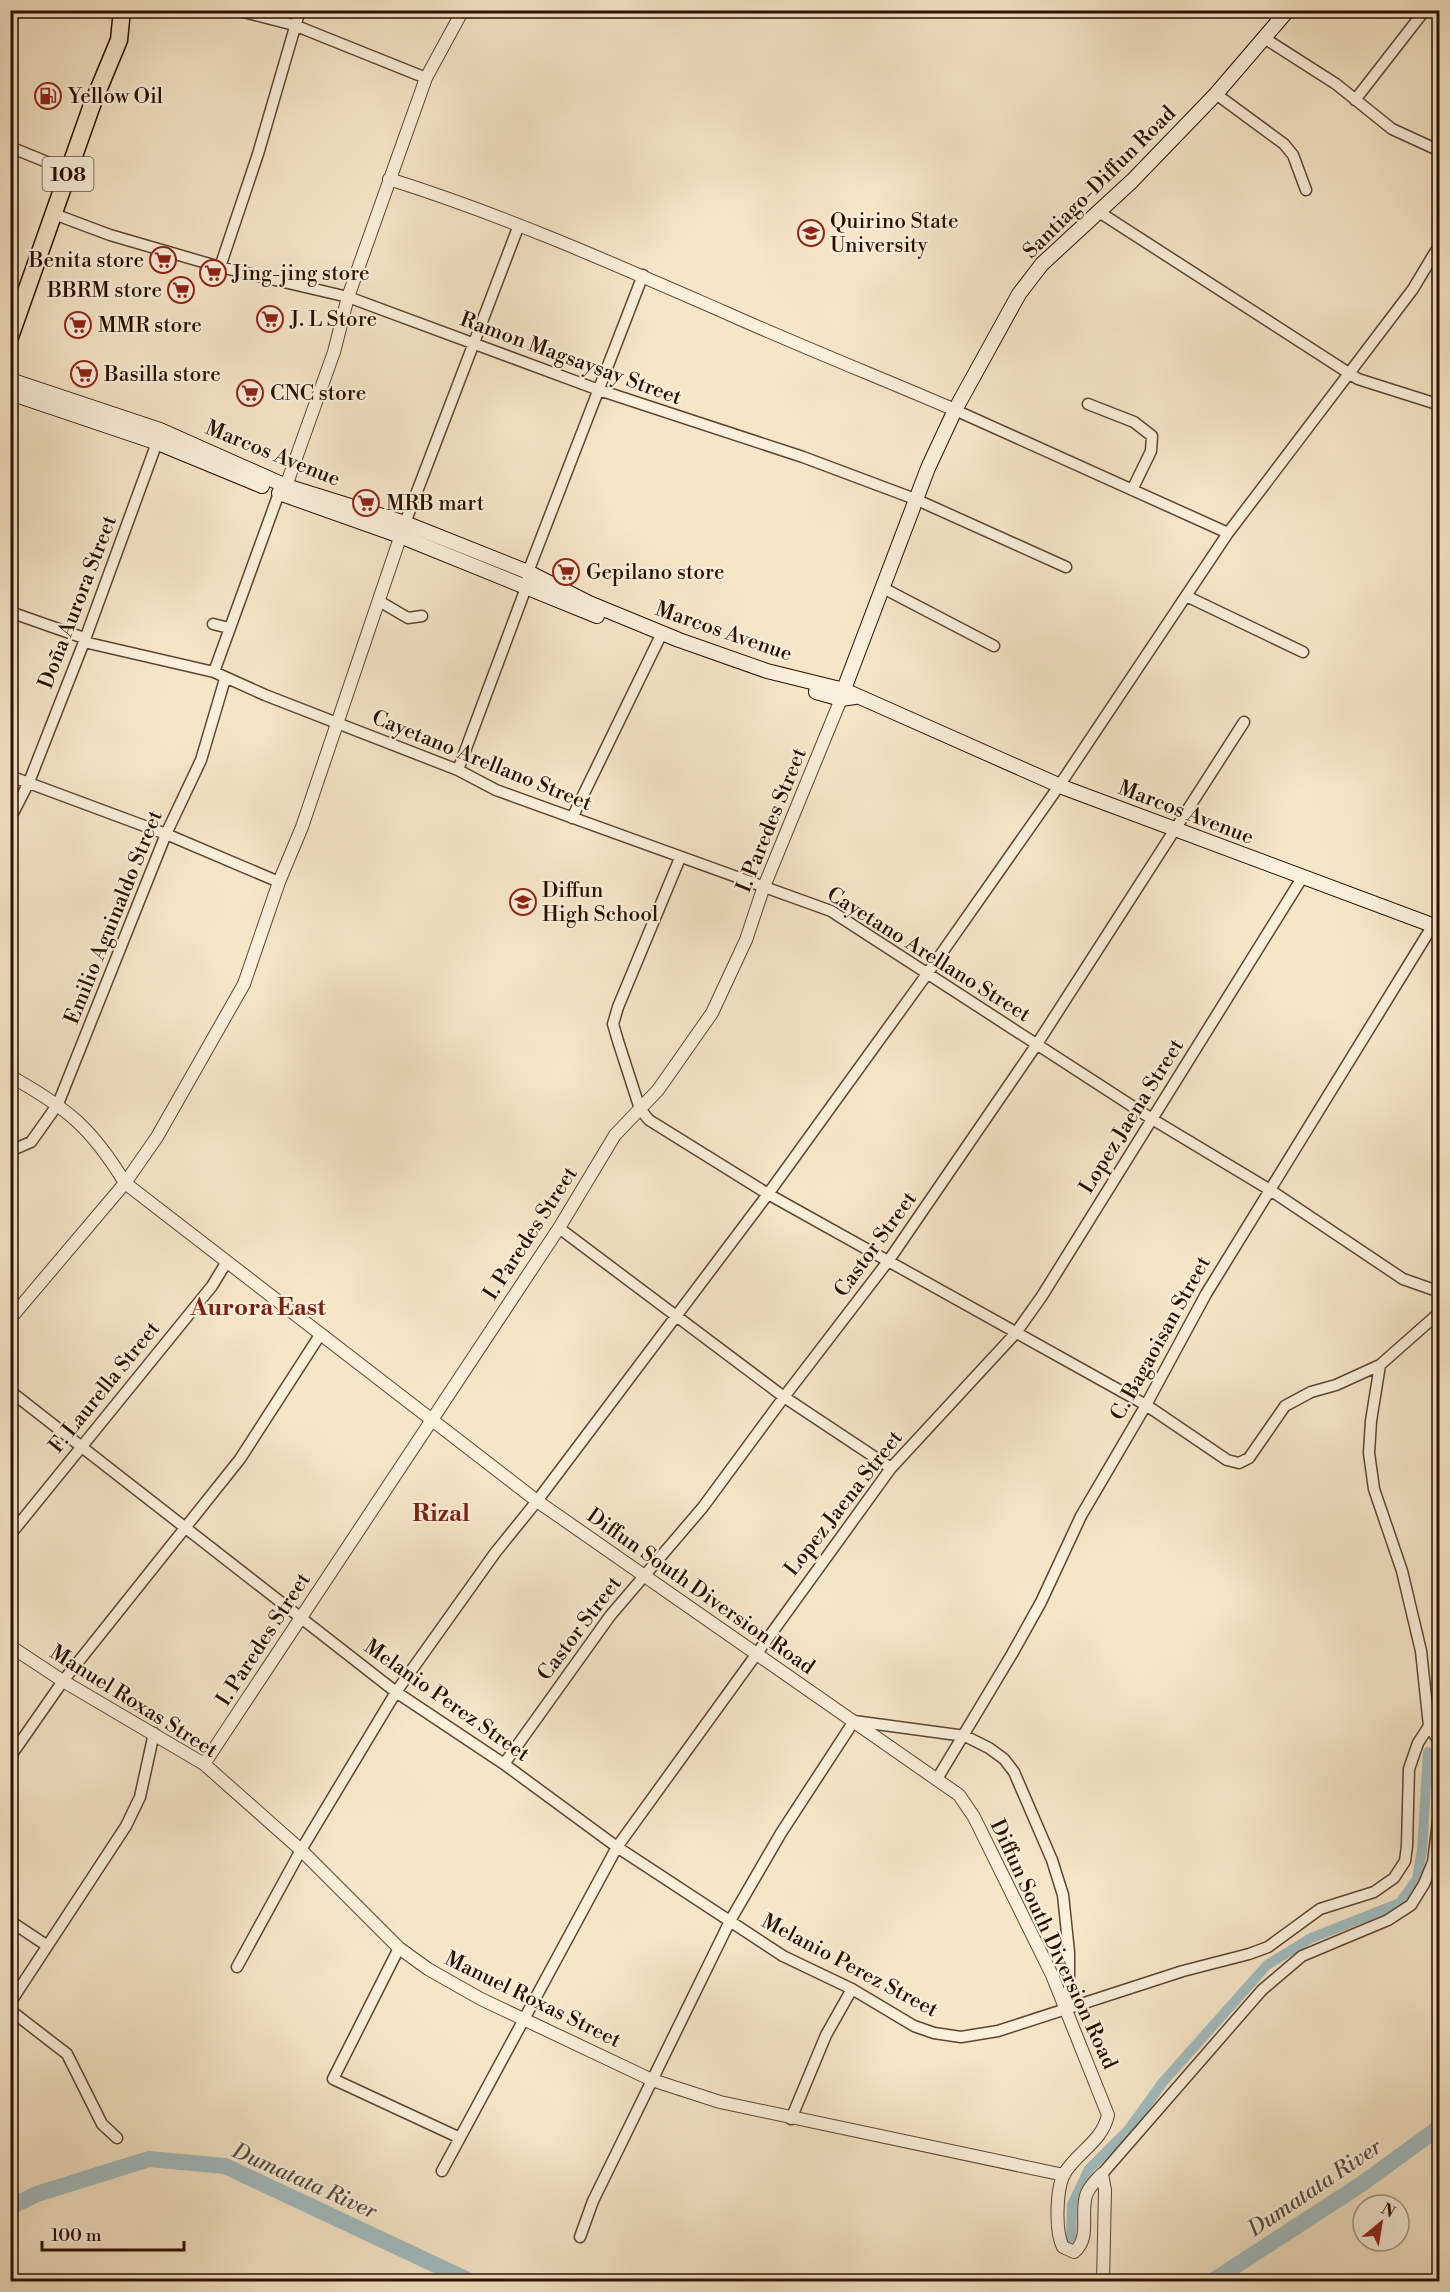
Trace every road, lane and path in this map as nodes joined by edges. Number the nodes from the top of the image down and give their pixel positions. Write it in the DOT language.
graph roads {
  1 [pos="122,10"];
  2 [pos="236,10"];
  3 [pos="300,10"];
  4 [pos="463,10"];
  5 [pos="1288,10"];
  6 [pos="1425,10"];
  7 [pos="294,25"];
  8 [pos="1264,38"];
  9 [pos="426,78"];
  10 [pos="1216,94"];
  11 [pos="1355,100"];
  12 [pos="10,147"];
  13 [pos="1440,151"];
  14 [pos="69,171"];
  15 [pos="389,178"];
  16 [pos="1306,190"];
  17 [pos="1099,212"];
  18 [pos="54,214"];
  19 [pos="519,225"];
  20 [pos="1440,244"];
  21 [pos="220,267"];
  22 [pos="643,275"];
  23 [pos="348,297"];
  24 [pos="10,337"];
  25 [pos="473,342"];
  26 [pos="1347,373"];
  27 [pos="10,380"];
  28 [pos="599,390"];
  29 [pos="10,393"];
  30 [pos="1088,404"];
  31 [pos="1440,405"];
  32 [pos="955,410"];
  33 [pos="159,437"];
  34 [pos="283,489"];
  35 [pos="1131,490"];
  36 [pos="915,499"];
  37 [pos="402,529"];
  38 [pos="1228,533"];
  39 [pos="1066,567"];
  40 [pos="528,579"];
  41 [pos="883,588"];
  42 [pos="1186,596"];
  43 [pos="379,601"];
  44 [pos="229,605"];
  45 [pos="10,612"];
  46 [pos="422,616"];
  47 [pos="213,624"];
  48 [pos="231,624"];
  49 [pos="660,637"];
  50 [pos="84,640"];
  51 [pos="994,646"];
  52 [pos="1303,652"];
  53 [pos="214,672"];
  54 [pos="225,679"];
  55 [pos="847,695"];
  56 [pos="1244,722"];
  57 [pos="338,723"];
  58 [pos="458,770"];
  59 [pos="10,776"];
  60 [pos="29,782"];
  61 [pos="1059,786"];
  62 [pos="572,818"];
  63 [pos="10,819"];
  64 [pos="1176,831"];
  65 [pos="166,834"];
  66 [pos="680,858"];
  67 [pos="1302,878"];
  68 [pos="279,882"];
  69 [pos="763,889"];
  70 [pos="1436,926"];
  71 [pos="927,974"];
  72 [pos="1037,1044"];
  73 [pos="10,1076"];
  74 [pos="58,1104"];
  75 [pos="640,1109"];
  76 [pos="1152,1119"];
  77 [pos="10,1152"];
  78 [pos="125,1183"];
  79 [pos="1270,1190"];
  80 [pos="768,1194"];
  81 [pos="559,1228"];
  82 [pos="889,1260"];
  83 [pos="226,1263"];
  84 [pos="1440,1292"];
  85 [pos="1440,1312"];
  86 [pos="677,1314"];
  87 [pos="10,1318"];
  88 [pos="1015,1334"];
  89 [pos="320,1335"];
  90 [pos="1380,1365"];
  91 [pos="10,1390"];
  92 [pos="784,1397"];
  93 [pos="1146,1405"];
  94 [pos="430,1420"];
  95 [pos="82,1445"];
  96 [pos="891,1468"];
  97 [pos="537,1501"];
  98 [pos="186,1527"];
  99 [pos="10,1534"];
  100 [pos="643,1576"];
  101 [pos="300,1617"];
  102 [pos="10,1646"];
  103 [pos="754,1654"];
  104 [pos="63,1681"];
  105 [pos="396,1692"];
  106 [pos="854,1721"];
  107 [pos="1429,1726"];
  108 [pos="154,1733"];
  109 [pos="965,1736"];
  110 [pos="1440,1743"];
  111 [pos="10,1757"];
  112 [pos="204,1764"];
  113 [pos="504,1764"];
  114 [pos="937,1779"];
  115 [pos="1440,1805"];
  116 [pos="617,1847"];
  117 [pos="301,1850"];
  118 [pos="730,1921"];
  119 [pos="10,1922"];
  120 [pos="46,1945"];
  121 [pos="399,1948"];
  122 [pos="237,1967"];
  123 [pos="852,1989"];
  124 [pos="10,2003"];
  125 [pos="10,2010"];
  126 [pos="1067,2010"];
  127 [pos="525,2018"];
  128 [pos="652,2080"];
  129 [pos="791,2119"];
  130 [pos="117,2138"];
  131 [pos="460,2138"];
  132 [pos="442,2171"];
  133 [pos="1102,2174"];
  134 [pos="1064,2175"];
  135 [pos="580,2237"];
  136 [pos="1103,2282"];
  1 -- 14 [label="main road, 108"];
  2 -- 7 [label="street"];
  3 -- 7 [label="street"];
  4 -- 9 [label="street"];
  5 -- 8 [label="main road, Santiago-Diffun Road"];
  6 -- 11 [label="street"];
  7 -- 9 [label="street"];
  7 -- 21 [label="street"];
  8 -- 10 [label="main road, Santiago-Diffun Road"];
  8 -- 11 [label="street"];
  9 -- 15 [label="street"];
  10 -- 16 [label="street"];
  10 -- 17 [label="main road, Santiago-Diffun Road"];
  11 -- 13 [label="street"];
  12 -- 14 [label="street"];
  14 -- 18 [label="main road, 108"];
  15 -- 19 [label="street"];
  15 -- 23 [label="street"];
  17 -- 26 [label="street"];
  17 -- 32 [label="main road, Santiago-Diffun Road"];
  18 -- 21 [label="street, Ramon Magsaysay Street"];
  18 -- 24 [label="main road, 108"];
  19 -- 22 [label="street"];
  19 -- 25 [label="street"];
  20 -- 26 [label="street"];
  21 -- 23 [label="street, Ramon Magsaysay Street"];
  22 -- 28 [label="street"];
  22 -- 32 [label="street"];
  23 -- 25 [label="street, Ramon Magsaysay Street"];
  23 -- 34 [label="street"];
  25 -- 28 [label="street, Ramon Magsaysay Street"];
  25 -- 37 [label="street"];
  26 -- 31 [label="street"];
  26 -- 38 [label="street"];
  27 -- 33 [label="main road, Marcos Avenue"];
  28 -- 36 [label="street, Ramon Magsaysay Street"];
  28 -- 40 [label="street"];
  29 -- 33 [label="main road, Marcos Avenue"];
  30 -- 35 [label="street"];
  32 -- 35 [label="street"];
  32 -- 36 [label="main road, Santiago-Diffun Road"];
  33 -- 34 [label="main road, Marcos Avenue"];
  33 -- 50 [label="street, Doña Aurora Street"];
  34 -- 37 [label="main road, Marcos Avenue"];
  34 -- 48 [label="street"];
  35 -- 38 [label="street"];
  36 -- 39 [label="street, Ramon Magsaysay Street"];
  36 -- 41 [label="main road, Santiago-Diffun Road"];
  37 -- 40 [label="main road, Marcos Avenue"];
  37 -- 43 [label="street"];
  38 -- 42 [label="street"];
  40 -- 49 [label="main road, Marcos Avenue"];
  40 -- 58 [label="street"];
  41 -- 51 [label="street"];
  41 -- 55 [label="main road, Santiago-Diffun Road"];
  42 -- 52 [label="street"];
  42 -- 61 [label="street"];
  43 -- 46 [label="street"];
  43 -- 57 [label="street"];
  44 -- 48 [label="street"];
  45 -- 50 [label="street, Cayetano Arellano Street"];
  47 -- 48 [label="street"];
  48 -- 53 [label="street"];
  49 -- 55 [label="main road, Marcos Avenue"];
  49 -- 62 [label="street"];
  50 -- 53 [label="street, Cayetano Arellano Street"];
  50 -- 60 [label="street, Doña Aurora Street"];
  53 -- 54 [label="street, Cayetano Arellano Street"];
  54 -- 57 [label="street, Cayetano Arellano Street"];
  54 -- 65 [label="street, Emilio Aguinaldo Street"];
  55 -- 61 [label="main road, Marcos Avenue"];
  55 -- 69 [label="street, I. Paredes Street"];
  56 -- 64 [label="street, Castor Street"];
  57 -- 58 [label="street, Cayetano Arellano Street"];
  57 -- 68 [label="street"];
  58 -- 62 [label="street, Cayetano Arellano Street"];
  59 -- 60 [label="street"];
  60 -- 63 [label="street, Doña Aurora Street"];
  60 -- 65 [label="street"];
  61 -- 64 [label="main road, Marcos Avenue"];
  61 -- 71 [label="street"];
  62 -- 66 [label="street, Cayetano Arellano Street"];
  64 -- 67 [label="main road, Marcos Avenue"];
  64 -- 72 [label="street, Castor Street"];
  65 -- 68 [label="street"];
  65 -- 74 [label="street, Emilio Aguinaldo Street"];
  66 -- 69 [label="street, Cayetano Arellano Street"];
  66 -- 75 [label="street"];
  67 -- 70 [label="main road, Marcos Avenue"];
  67 -- 76 [label="street, Lopez Jaena Street"];
  68 -- 78 [label="street"];
  69 -- 71 [label="street, Cayetano Arellano Street"];
  69 -- 75 [label="street, I. Paredes Street"];
  70 -- 79 [label="street, C. Bagaoisan Street"];
  71 -- 72 [label="street, Cayetano Arellano Street"];
  71 -- 80 [label="street"];
  72 -- 76 [label="street, Cayetano Arellano Street"];
  72 -- 82 [label="street, Castor Street"];
  73 -- 74 [label="street"];
  74 -- 77 [label="street, Emilio Aguinaldo Street"];
  74 -- 78 [label="street"];
  75 -- 80 [label="street"];
  75 -- 81 [label="street, I. Paredes Street"];
  76 -- 79 [label="street, Cayetano Arellano Street"];
  76 -- 88 [label="street, Lopez Jaena Street"];
  78 -- 83 [label="street, Diffun South Diversion Road"];
  78 -- 87 [label="street"];
  79 -- 84 [label="street, Cayetano Arellano Street"];
  79 -- 93 [label="street, C. Bagaoisan Street"];
  80 -- 82 [label="street"];
  80 -- 86 [label="street"];
  81 -- 86 [label="street"];
  81 -- 94 [label="street, I. Paredes Street"];
  82 -- 88 [label="street"];
  82 -- 92 [label="street, Castor Street"];
  83 -- 89 [label="street, Diffun South Diversion Road"];
  83 -- 95 [label="street, F. Laurella Street"];
  85 -- 90 [label="street"];
  86 -- 92 [label="street"];
  86 -- 97 [label="street"];
  88 -- 93 [label="street"];
  88 -- 96 [label="street, Lopez Jaena Street"];
  89 -- 94 [label="street, Diffun South Diversion Road"];
  89 -- 98 [label="street"];
  90 -- 93 [label="street"];
  90 -- 107 [label="street"];
  91 -- 95 [label="street, Melanio Perez Street"];
  92 -- 96 [label="street"];
  92 -- 100 [label="street, Castor Street"];
  93 -- 109 [label="street, C. Bagaoisan Street"];
  94 -- 97 [label="street, Diffun South Diversion Road"];
  94 -- 101 [label="street, I. Paredes Street"];
  95 -- 98 [label="street, Melanio Perez Street"];
  95 -- 99 [label="street, F. Laurella Street"];
  96 -- 103 [label="street, Lopez Jaena Street"];
  97 -- 100 [label="street, Diffun South Diversion Road"];
  97 -- 105 [label="street"];
  98 -- 101 [label="street, Melanio Perez Street"];
  98 -- 104 [label="street"];
  100 -- 103 [label="street, Diffun South Diversion Road"];
  100 -- 113 [label="street, Castor Street"];
  101 -- 105 [label="street, Melanio Perez Street"];
  101 -- 112 [label="street, I. Paredes Street"];
  102 -- 104 [label="street, Manuel Roxas Street"];
  103 -- 106 [label="street, Diffun South Diversion Road"];
  103 -- 116 [label="street, Lopez Jaena Street"];
  104 -- 108 [label="street, Manuel Roxas Street"];
  104 -- 111 [label="street"];
  105 -- 113 [label="street, Melanio Perez Street"];
  105 -- 117 [label="street"];
  106 -- 109 [label="street"];
  106 -- 114 [label="street, Diffun South Diversion Road"];
  106 -- 118 [label="street"];
  107 -- 110 [label="street"];
  107 -- 126 [label="street, Melanio Perez Street"];
  108 -- 112 [label="street, Manuel Roxas Street"];
  108 -- 120 [label="street"];
  109 -- 114 [label="street, C. Bagaoisan Street"];
  109 -- 126 [label="street"];
  112 -- 117 [label="street, Manuel Roxas Street"];
  113 -- 116 [label="street, Melanio Perez Street"];
  114 -- 126 [label="street, Diffun South Diversion Road"];
  115 -- 133 [label="street"];
  116 -- 118 [label="street, Melanio Perez Street"];
  116 -- 127 [label="street, Lopez Jaena Street"];
  117 -- 121 [label="street, Manuel Roxas Street"];
  117 -- 122 [label="street"];
  118 -- 123 [label="street, Melanio Perez Street"];
  118 -- 128 [label="street"];
  119 -- 120 [label="street"];
  120 -- 124 [label="street"];
  121 -- 127 [label="street, Manuel Roxas Street"];
  121 -- 131 [label="street"];
  123 -- 126 [label="street, Melanio Perez Street"];
  123 -- 129 [label="street"];
  125 -- 130 [label="street"];
  126 -- 134 [label="street, Diffun South Diversion Road"];
  127 -- 128 [label="street, Manuel Roxas Street"];
  127 -- 131 [label="street, Lopez Jaena Street"];
  128 -- 129 [label="street, Manuel Roxas Street"];
  128 -- 135 [label="street"];
  129 -- 134 [label="street, Manuel Roxas Street"];
  131 -- 132 [label="street, Lopez Jaena Street"];
  133 -- 134 [label="street"];
  133 -- 136 [label="street"];
}
